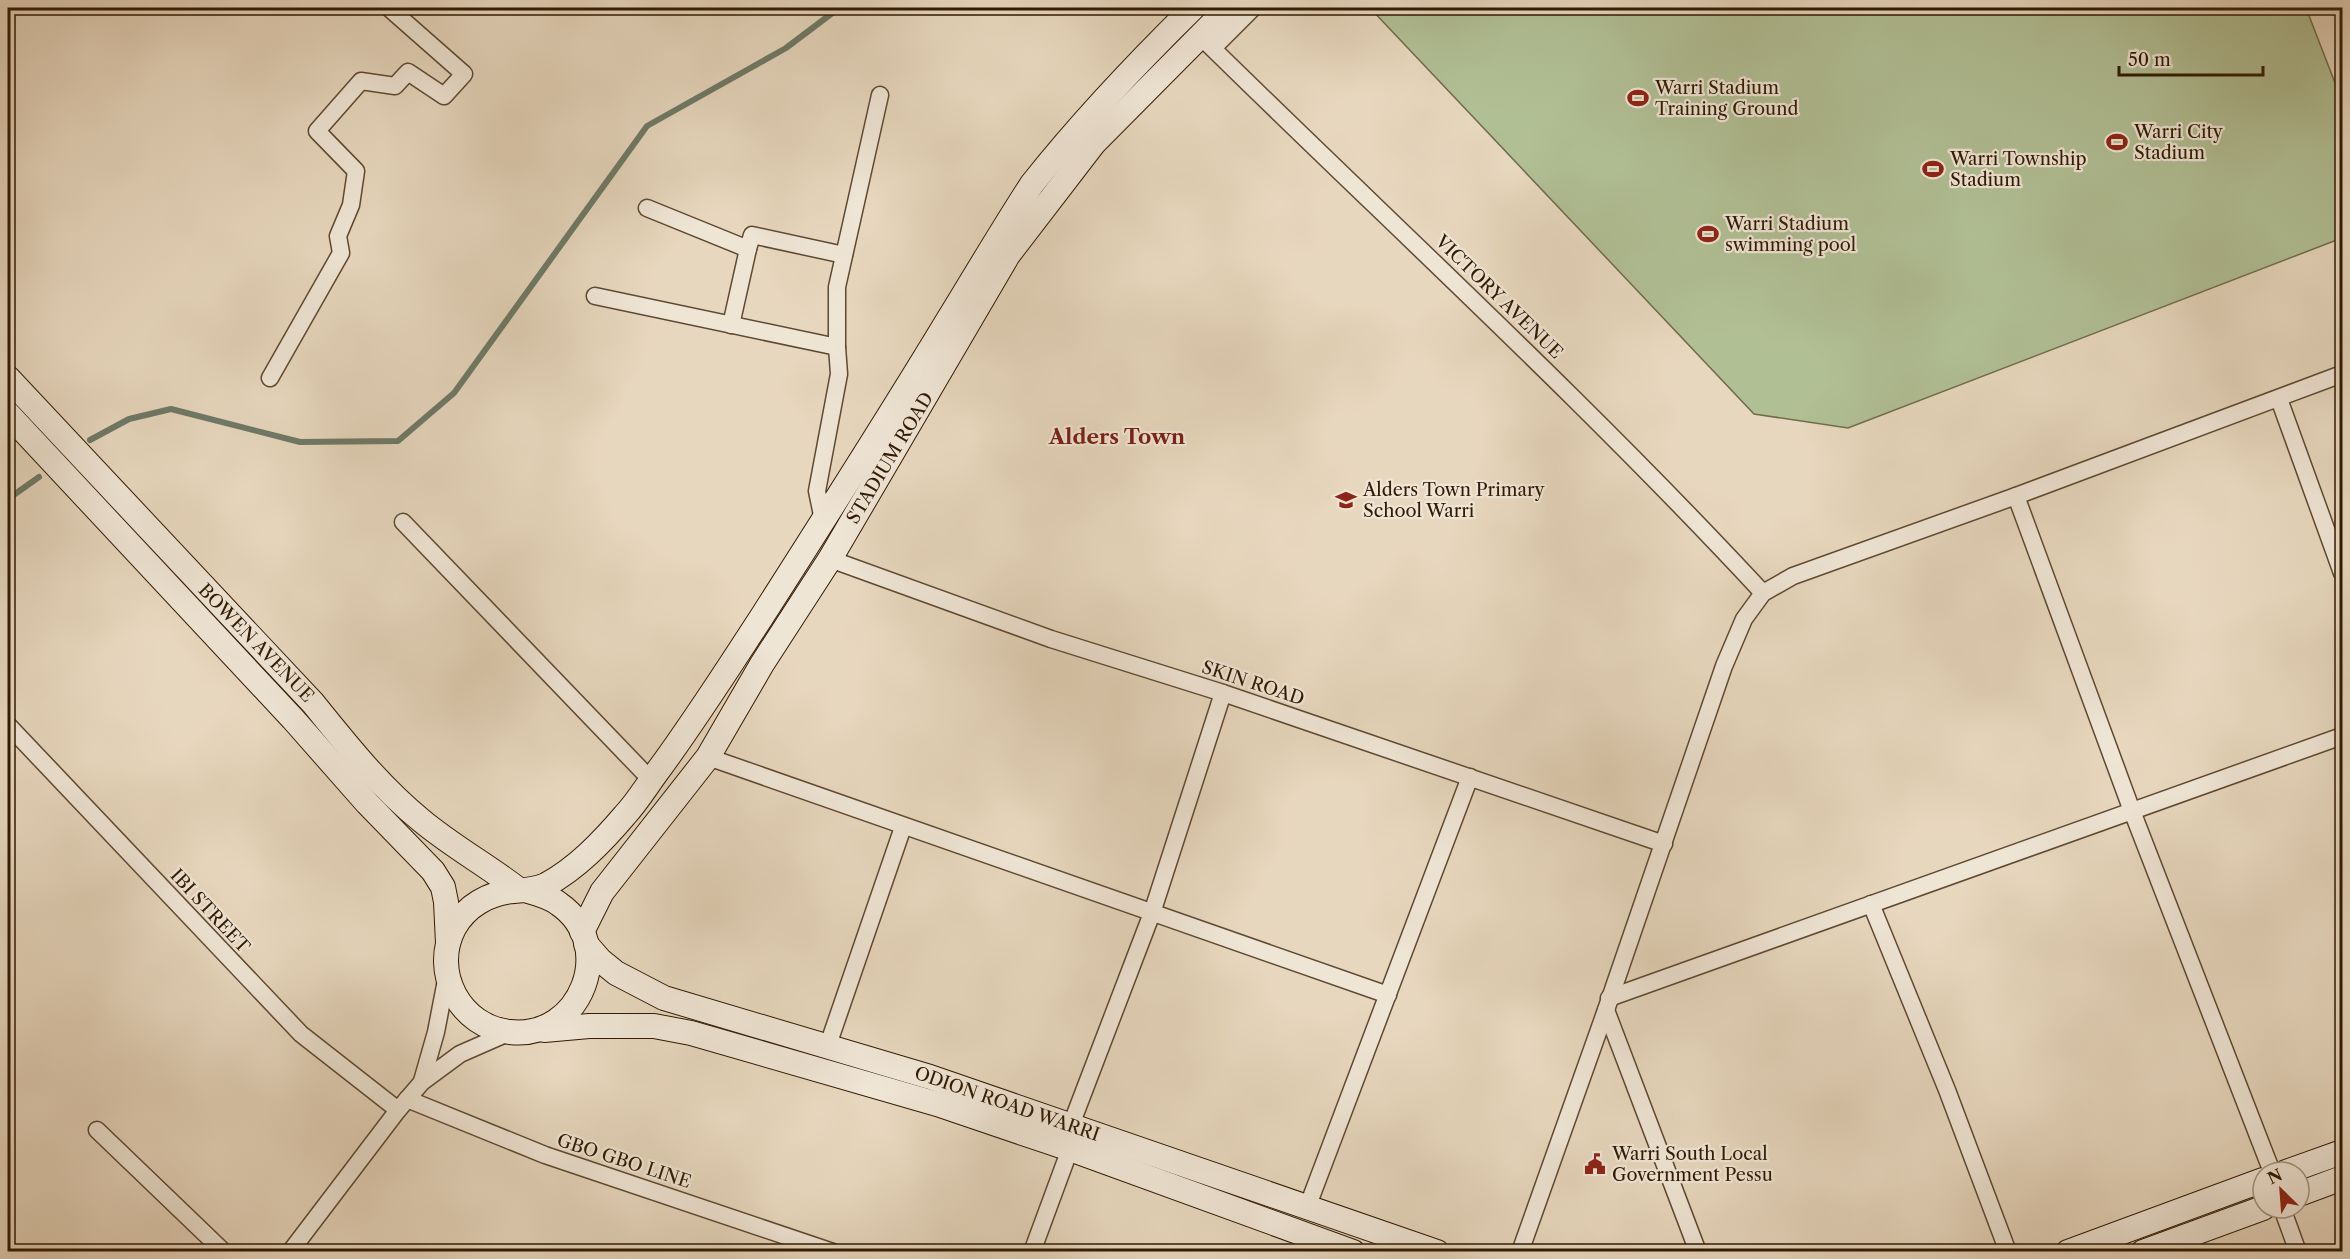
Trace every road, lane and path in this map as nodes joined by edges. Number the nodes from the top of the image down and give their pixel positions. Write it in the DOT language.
graph roads {
  1 [pos="389,8"];
  2 [pos="1193,8"];
  3 [pos="1228,8"];
  4 [pos="1253,8"];
  5 [pos="1206,42"];
  6 [pos="880,95"];
  7 [pos="647,208"];
  8 [pos="748,249"];
  9 [pos="844,255"];
  10 [pos="595,296"];
  11 [pos="731,325"];
  12 [pos="837,347"];
  13 [pos="2343,374"];
  14 [pos="8,378"];
  15 [pos="270,378"];
  16 [pos="2279,399"];
  17 [pos="8,414"];
  18 [pos="2016,496"];
  19 [pos="823,520"];
  20 [pos="403,522"];
  21 [pos="830,559"];
  22 [pos="2343,573"];
  23 [pos="1763,593"];
  24 [pos="1223,693"];
  25 [pos="8,725"];
  26 [pos="2343,736"];
  27 [pos="708,757"];
  28 [pos="1470,777"];
  29 [pos="651,780"];
  30 [pos="2132,811"];
  31 [pos="903,827"];
  32 [pos="1664,844"];
  33 [pos="524,891"];
  34 [pos="1871,904"];
  35 [pos="1152,913"];
  36 [pos="584,938"];
  37 [pos="448,944"];
  38 [pos="447,974"];
  39 [pos="1388,995"];
  40 [pos="1608,1004"];
  41 [pos="536,1030"];
  42 [pos="510,1032"];
  43 [pos="827,1048"];
  44 [pos="422,1082"];
  45 [pos="402,1104"];
  46 [pos="1071,1125"];
  47 [pos="98,1130"];
  48 [pos="1070,1149"];
  49 [pos="2343,1152"];
  50 [pos="2267,1160"];
  51 [pos="2311,1163"];
  52 [pos="2343,1178"];
  53 [pos="2251,1184"];
  54 [pos="2311,1190"];
  55 [pos="1307,1208"];
  56 [pos="2251,1212"];
  57 [pos="2286,1220"];
  58 [pos="224,1251"];
  59 [pos="290,1251"];
  60 [pos="833,1251"];
  61 [pos="1032,1251"];
  62 [pos="1353,1251"];
  63 [pos="1437,1251"];
  64 [pos="1520,1251"];
  65 [pos="1698,1251"];
  66 [pos="2008,1251"];
  67 [pos="2068,1251"];
  68 [pos="2143,1251"];
  69 [pos="2298,1251"];
  1 -- 15 [label="street"];
  2 -- 19 [label="main road, STADIUM ROAD"];
  3 -- 5 [label="main road, STADIUM ROAD"];
  4 -- 5 [label="street"];
  5 -- 21 [label="main road, STADIUM ROAD"];
  5 -- 23 [label="street, VICTORY AVENUE"];
  6 -- 9 [label="street"];
  7 -- 8 [label="street"];
  8 -- 9 [label="street"];
  8 -- 11 [label="street"];
  9 -- 12 [label="street"];
  10 -- 11 [label="street"];
  11 -- 12 [label="street"];
  12 -- 19 [label="street"];
  13 -- 16 [label="street"];
  14 -- 33 [label="main road, BOWEN AVENUE"];
  16 -- 18 [label="street"];
  16 -- 22 [label="street"];
  17 -- 37 [label="main road, BOWEN AVENUE"];
  18 -- 23 [label="street"];
  18 -- 30 [label="street"];
  19 -- 29 [label="main road, STADIUM ROAD"];
  20 -- 29 [label="street"];
  21 -- 24 [label="street, SKIN ROAD"];
  21 -- 27 [label="main road, STADIUM ROAD"];
  23 -- 32 [label="street"];
  24 -- 28 [label="street, SKIN ROAD"];
  24 -- 35 [label="street"];
  25 -- 45 [label="street, IBI STREET"];
  26 -- 30 [label="street"];
  27 -- 31 [label="street"];
  27 -- 36 [label="main road, STADIUM ROAD"];
  28 -- 32 [label="street, SKIN ROAD"];
  28 -- 39 [label="street"];
  29 -- 33 [label="main road, STADIUM ROAD"];
  30 -- 34 [label="street"];
  30 -- 50 [label="street"];
  31 -- 35 [label="street"];
  31 -- 43 [label="street"];
  32 -- 40 [label="street"];
  33 -- 36 [label="main road"];
  33 -- 37 [label="main road"];
  34 -- 40 [label="street"];
  34 -- 66 [label="street"];
  35 -- 39 [label="street"];
  35 -- 46 [label="street"];
  36 -- 41 [label="main road"];
  36 -- 43 [label="main road, ODION ROAD WARRI"];
  37 -- 38 [label="main road"];
  38 -- 42 [label="main road"];
  38 -- 44 [label="street"];
  39 -- 55 [label="street"];
  40 -- 64 [label="street"];
  40 -- 65 [label="street"];
  41 -- 42 [label="main road"];
  41 -- 48 [label="main road, ODION ROAD WARRI"];
  42 -- 44 [label="street"];
  43 -- 46 [label="main road, ODION ROAD WARRI"];
  44 -- 45 [label="street"];
  45 -- 59 [label="street"];
  45 -- 60 [label="street, GBO GBO LINE"];
  46 -- 55 [label="main road, ODION ROAD WARRI"];
  47 -- 58 [label="street"];
  48 -- 61 [label="street"];
  48 -- 62 [label="main road, ODION ROAD WARRI"];
  49 -- 51 [label="main road"];
  52 -- 54 [label="main road"];
  53 -- 67 [label="main road"];
  55 -- 63 [label="main road, ODION ROAD WARRI"];
  56 -- 68 [label="main road"];
  57 -- 69 [label="street"];
}
